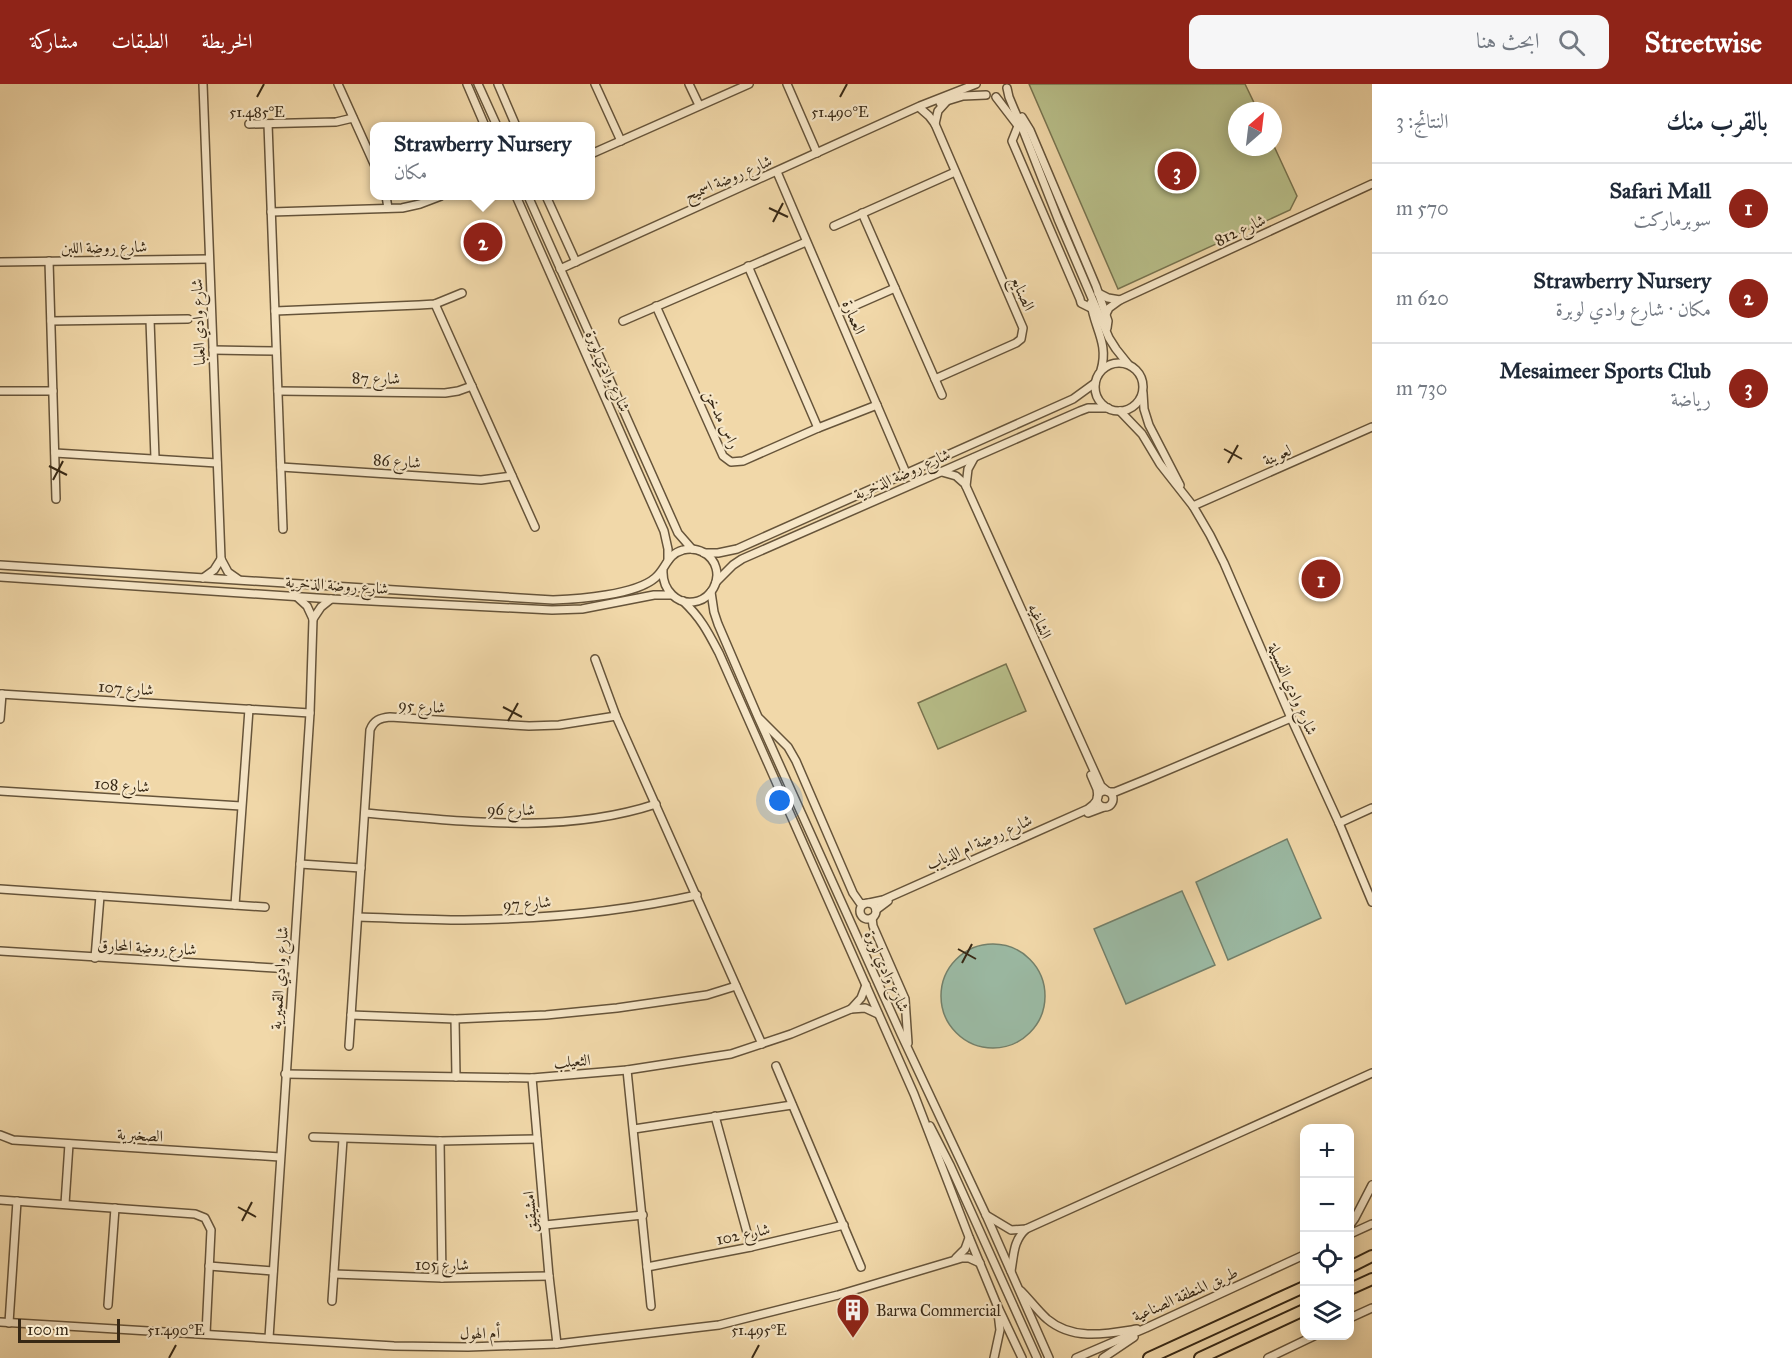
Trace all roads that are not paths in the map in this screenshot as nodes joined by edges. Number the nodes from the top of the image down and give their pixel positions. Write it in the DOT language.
graph roads {
  1 [pos="203,84"];
  2 [pos="338,84"];
  3 [pos="467,84"];
  4 [pos="478,84"];
  5 [pos="498,84"];
  6 [pos="595,84"];
  7 [pos="689,84"];
  8 [pos="749,84"];
  9 [pos="787,84"];
  10 [pos="978,84"];
  11 [pos="1008,85"];
  12 [pos="986,95"];
  13 [pos="996,97"];
  14 [pos="948,100"];
  15 [pos="699,105"];
  16 [pos="921,109"];
  17 [pos="1014,109"];
  18 [pos="906,114"];
  19 [pos="353,118"];
  20 [pos="483,122"];
  21 [pos="495,122"];
  22 [pos="514,122"];
  23 [pos="249,124"];
  24 [pos="268,124"];
  25 [pos="935,124"];
  26 [pos="1018,126"];
  27 [pos="621,141"];
  28 [pos="1027,142"];
  29 [pos="595,152"];
  30 [pos="817,153"];
  31 [pos="370,155"];
  32 [pos="777,172"];
  33 [pos="955,172"];
  34 [pos="1372,184"];
  35 [pos="387,200"];
  36 [pos="429,200"];
  37 [pos="518,200"];
  38 [pos="530,200"];
  39 [pos="548,200"];
  40 [pos="388,208"];
  41 [pos="271,212"];
  42 [pos="862,213"];
  43 [pos="834,226"];
  44 [pos="806,242"];
  45 [pos="209,258"];
  46 [pos="49,261"];
  47 [pos="0,262"];
  48 [pos="576,262"];
  49 [pos="748,266"];
  50 [pos="560,269"];
  51 [pos="895,288"];
  52 [pos="462,293"];
  53 [pos="1094,294"];
  54 [pos="1120,300"];
  55 [pos="435,304"];
  56 [pos="656,306"];
  57 [pos="1091,308"];
  58 [pos="275,311"];
  59 [pos="838,313"];
  60 [pos="1106,314"];
  61 [pos="188,319"];
  62 [pos="150,320"];
  63 [pos="51,321"];
  64 [pos="623,321"];
  65 [pos="1107,331"];
  66 [pos="213,350"];
  67 [pos="276,351"];
  68 [pos="1128,364"];
  69 [pos="1101,370"];
  70 [pos="935,379"];
  71 [pos="1095,383"];
  72 [pos="472,386"];
  73 [pos="0,391"];
  74 [pos="53,391"];
  75 [pos="278,391"];
  76 [pos="1143,392"];
  77 [pos="942,395"];
  78 [pos="877,405"];
  79 [pos="1108,408"];
  80 [pos="1120,411"];
  81 [pos="1372,427"];
  82 [pos="818,428"];
  83 [pos="55,453"];
  84 [pos="975,456"];
  85 [pos="155,458"];
  86 [pos="218,463"];
  87 [pos="281,467"];
  88 [pos="939,472"];
  89 [pos="906,473"];
  90 [pos="512,476"];
  91 [pos="966,486"];
  92 [pos="1182,490"];
  93 [pos="56,499"];
  94 [pos="1193,506"];
  95 [pos="535,527"];
  96 [pos="283,529"];
  97 [pos="692,549"];
  98 [pos="703,553"];
  99 [pos="221,559"];
  100 [pos="668,560"];
  101 [pos="0,565"];
  102 [pos="663,570"];
  103 [pos="0,577"];
  104 [pos="203,578"];
  105 [pos="240,581"];
  106 [pos="716,582"];
  107 [pos="711,592"];
  108 [pos="671,595"];
  109 [pos="296,596"];
  110 [pos="332,599"];
  111 [pos="683,601"];
  112 [pos="313,619"];
  113 [pos="596,660"];
  114 [pos="1,694"];
  115 [pos="249,709"];
  116 [pos="309,713"];
  117 [pos="616,716"];
  118 [pos="758,717"];
  119 [pos="1291,718"];
  120 [pos="0,719"];
  121 [pos="1092,766"];
  122 [pos="1147,779"];
  123 [pos="0,791"];
  124 [pos="1108,792"];
  125 [pos="1098,798"];
  126 [pos="1112,801"];
  127 [pos="656,804"];
  128 [pos="241,806"];
  129 [pos="1104,807"];
  130 [pos="1372,808"];
  131 [pos="365,813"];
  132 [pos="1339,823"];
  133 [pos="300,864"];
  134 [pos="361,868"];
  135 [pos="0,889"];
  136 [pos="100,896"];
  137 [pos="697,896"];
  138 [pos="1372,902"];
  139 [pos="866,904"];
  140 [pos="235,905"];
  141 [pos="265,907"];
  142 [pos="876,910"];
  143 [pos="358,917"];
  144 [pos="872,918"];
  145 [pos="0,951"];
  146 [pos="96,958"];
  147 [pos="292,969"];
  148 [pos="866,985"];
  149 [pos="736,986"];
  150 [pos="851,1009"];
  151 [pos="878,1014"];
  152 [pos="351,1015"];
  153 [pos="455,1019"];
  154 [pos="762,1044"];
  155 [pos="349,1046"];
  156 [pos="777,1066"];
  157 [pos="627,1070"];
  158 [pos="1372,1072"];
  159 [pos="285,1074"];
  160 [pos="456,1077"];
  161 [pos="532,1078"];
  162 [pos="929,1092"];
  163 [pos="914,1094"];
  164 [pos="792,1105"];
  165 [pos="715,1116"];
  166 [pos="633,1129"];
  167 [pos="0,1135"];
  168 [pos="313,1137"];
  169 [pos="343,1139"];
  170 [pos="537,1139"];
  171 [pos="440,1141"];
  172 [pos="69,1144"];
  173 [pos="280,1157"];
  174 [pos="1372,1185"];
  175 [pos="0,1200"];
  176 [pos="17,1201"];
  177 [pos="65,1204"];
  178 [pos="115,1208"];
  179 [pos="643,1215"];
  180 [pos="986,1215"];
  181 [pos="1354,1219"];
  182 [pos="1372,1224"];
  183 [pos="545,1225"];
  184 [pos="844,1225"];
  185 [pos="1026,1229"];
  186 [pos="1354,1232"];
  187 [pos="969,1237"];
  188 [pos="751,1247"];
  189 [pos="1300,1257"];
  190 [pos="1372,1257"];
  191 [pos="951,1261"];
  192 [pos="980,1263"];
  193 [pos="1354,1265"];
  194 [pos="209,1266"];
  195 [pos="647,1267"];
  196 [pos="861,1267"];
  197 [pos="1011,1270"];
  198 [pos="273,1271"];
  199 [pos="334,1274"];
  200 [pos="549,1276"];
  201 [pos="442,1278"];
  202 [pos="1372,1279"];
  203 [pos="1354,1287"];
  204 [pos="1019,1288"];
  205 [pos="1300,1289"];
  206 [pos="332,1301"];
  207 [pos="108,1305"];
  208 [pos="997,1305"];
  209 [pos="651,1306"];
  210 [pos="1372,1308"];
  211 [pos="1300,1312"];
  212 [pos="1354,1316"];
  213 [pos="0,1322"];
  214 [pos="9,1323"];
  215 [pos="1146,1328"];
  216 [pos="206,1334"];
  217 [pos="269,1338"];
  218 [pos="1304,1340"];
  219 [pos="557,1344"];
  220 [pos="994,1358"];
  221 [pos="1022,1358"];
  222 [pos="1037,1358"];
  223 [pos="1049,1358"];
  224 [pos="1076,1358"];
  225 [pos="1103,1358"];
  226 [pos="1149,1358"];
  227 [pos="1200,1358"];
  228 [pos="1268,1358"];
  1 -- 45 [label="street, شارع وادي العلبا"];
  2 -- 19 [label="street"];
  3 -- 20 [label="street"];
  4 -- 21 [label="street"];
  5 -- 22 [label="street"];
  6 -- 27 [label="street"];
  7 -- 15 [label="street"];
  8 -- 15 [label="street"];
  9 -- 30 [label="street"];
  10 -- 12 [label="street"];
  10 -- 18 [label="street, شارع روضة اسميح"];
  11 -- 13 [label="street"];
  11 -- 17 [label="street"];
  12 -- 13 [label="street, شارع روضة اسميح"];
  12 -- 14 [label="street, شارع روضة اسميح"];
  13 -- 26 [label="street"];
  14 -- 16 [label="street, شارع روضة اسميح"];
  14 -- 25 [label="street"];
  15 -- 27 [label="street"];
  16 -- 18 [label="street, شارع روضة اسميح"];
  16 -- 25 [label="street, الصنايع"];
  17 -- 28 [label="street"];
  17 -- 53 [label="street"];
  18 -- 30 [label="street, شارع روضة اسميح"];
  19 -- 24 [label="street"];
  19 -- 31 [label="street"];
  23 -- 24 [label="street"];
  24 -- 41 [label="street"];
  25 -- 33 [label="street, الصنايع"];
  26 -- 28 [label="street"];
  26 -- 57 [label="street"];
  27 -- 29 [label="street"];
  28 -- 53 [label="street"];
  30 -- 32 [label="street, شارع روضة اسميح"];
  32 -- 44 [label="street, العمارة"];
  32 -- 48 [label="street, شارع روضة اسميح"];
  33 -- 42 [label="street"];
  33 -- 70 [label="street, الصنايع"];
  34 -- 54 [label="street, شارع 812"];
  35 -- 40 [label="street"];
  36 -- 40 [label="street"];
  37 -- 100 [label="street, شارع وادي لوبرة"];
  38 -- 50 [label="street, شارع وادي لوبرة"];
  39 -- 48 [label="street"];
  40 -- 41 [label="street"];
  41 -- 58 [label="street"];
  42 -- 43 [label="street"];
  42 -- 51 [label="street"];
  44 -- 49 [label="street"];
  44 -- 59 [label="street, العمارة"];
  45 -- 46 [label="street, شارع روضة اللبن"];
  45 -- 66 [label="street, شارع وادي العلبا"];
  46 -- 47 [label="street, شارع روضة اللبن"];
  46 -- 63 [label="street"];
  48 -- 50 [label="street, شارع روضة اسميح"];
  49 -- 56 [label="street"];
  49 -- 82 [label="street"];
  50 -- 97 [label="street, شارع وادي لوبرة"];
  51 -- 59 [label="street"];
  51 -- 70 [label="street"];
  52 -- 55 [label="street"];
  53 -- 54 [label="street"];
  53 -- 57 [label="street"];
  53 -- 60 [label="street"];
  53 -- 65 [label="street"];
  54 -- 60 [label="street, شارع 812"];
  55 -- 58 [label="street"];
  55 -- 72 [label="street"];
  56 -- 64 [label="street"];
  56 -- 82 [label="street, راس مدخن"];
  57 -- 69 [label="street"];
  58 -- 67 [label="street"];
  59 -- 78 [label="street, العمارة"];
  60 -- 65 [label="street"];
  61 -- 62 [label="street"];
  62 -- 63 [label="street"];
  62 -- 85 [label="street"];
  63 -- 74 [label="street"];
  65 -- 68 [label="street"];
  66 -- 67 [label="street"];
  66 -- 86 [label="street, شارع وادي العلبا"];
  67 -- 75 [label="street"];
  68 -- 69 [label="street"];
  68 -- 76 [label="street"];
  69 -- 71 [label="street"];
  70 -- 77 [label="street"];
  71 -- 79 [label="street"];
  71 -- 89 [label="street, شارع روضة الذخرية"];
  72 -- 75 [label="street, شارع 87"];
  72 -- 90 [label="street"];
  73 -- 74 [label="street"];
  74 -- 83 [label="street"];
  75 -- 87 [label="street"];
  76 -- 80 [label="street"];
  76 -- 92 [label="street, شارع وادي الفسيلة"];
  78 -- 82 [label="street, راس مدخن"];
  78 -- 89 [label="street, العمارة"];
  79 -- 80 [label="street"];
  79 -- 84 [label="street, شارع روضة الذخرية"];
  80 -- 92 [label="street, شارع وادي الفسيلة"];
  81 -- 94 [label="street, لعوينة"];
  83 -- 85 [label="street"];
  83 -- 93 [label="street"];
  84 -- 88 [label="street, شارع روضة الذخرية"];
  84 -- 91 [label="street"];
  85 -- 86 [label="street"];
  86 -- 99 [label="street, شارع وادي العلبا"];
  87 -- 90 [label="street, شارع 86"];
  87 -- 96 [label="street"];
  88 -- 91 [label="street"];
  88 -- 106 [label="street, شارع روضة الذخرية"];
  89 -- 98 [label="street, شارع روضة الذخرية"];
  90 -- 95 [label="street"];
  91 -- 121 [label="street, الشاغيه"];
  92 -- 94 [label="street, شارع وادي الفسيلة"];
  94 -- 119 [label="street, شارع وادي الفسيلة"];
  97 -- 98 [label="street"];
  97 -- 100 [label="street"];
  98 -- 106 [label="street"];
  99 -- 104 [label="street"];
  99 -- 105 [label="street"];
  100 -- 102 [label="street"];
  101 -- 104 [label="street, شارع روضة الذخرية"];
  102 -- 105 [label="street, شارع روضة الذخرية"];
  102 -- 108 [label="street"];
  103 -- 109 [label="street, شارع روضة الذخرية"];
  104 -- 105 [label="street, شارع روضة الذخرية"];
  106 -- 107 [label="street"];
  107 -- 111 [label="street"];
  107 -- 118 [label="street, شارع وادي لوبرة"];
  108 -- 110 [label="street, شارع روضة الذخرية"];
  108 -- 111 [label="street"];
  109 -- 110 [label="street, شارع روضة الذخرية"];
  109 -- 112 [label="street"];
  110 -- 112 [label="street"];
  111 -- 148 [label="street, شارع وادي لوبرة"];
  112 -- 116 [label="street, شارع وادي القميرية"];
  113 -- 117 [label="street"];
  114 -- 115 [label="street, شارع 107"];
  114 -- 120 [label="street, شارع 107"];
  115 -- 116 [label="street, شارع 107"];
  115 -- 128 [label="street"];
  116 -- 133 [label="street, شارع وادي القميرية"];
  117 -- 127 [label="street"];
  117 -- 131 [label="street, شارع 95"];
  118 -- 139 [label="street"];
  118 -- 162 [label="street, شارع وادي لوبرة"];
  119 -- 122 [label="street"];
  119 -- 132 [label="street, شارع وادي الفسيلة"];
  121 -- 124 [label="street, الشاغيه"];
  121 -- 125 [label="street, الشاغيه"];
  122 -- 124 [label="street"];
  122 -- 126 [label="street"];
  123 -- 128 [label="street, شارع 108"];
  124 -- 125 [label="street"];
  124 -- 126 [label="street"];
  125 -- 129 [label="street"];
  125 -- 139 [label="street, شارع روضة ام الذياب"];
  126 -- 129 [label="street"];
  127 -- 131 [label="street, شارع 96"];
  127 -- 137 [label="street"];
  128 -- 140 [label="street"];
  129 -- 142 [label="street, شارع روضة ام الذياب"];
  130 -- 132 [label="street"];
  131 -- 134 [label="street, شارع 95"];
  132 -- 138 [label="street, شارع وادي الفسيلة"];
  133 -- 134 [label="street"];
  133 -- 147 [label="street, شارع وادي القميرية"];
  134 -- 143 [label="street, شارع 95"];
  135 -- 136 [label="street"];
  136 -- 140 [label="street"];
  136 -- 146 [label="street"];
  137 -- 143 [label="street, شارع 97"];
  137 -- 149 [label="street"];
  139 -- 142 [label="street"];
  139 -- 144 [label="street"];
  140 -- 141 [label="street"];
  142 -- 144 [label="street"];
  143 -- 152 [label="street, شارع 95"];
  144 -- 162 [label="street"];
  145 -- 146 [label="street, شارع روضة المحارق"];
  146 -- 147 [label="street, شارع روضة المحارق"];
  147 -- 159 [label="street, شارع وادي القميرية"];
  148 -- 150 [label="street"];
  148 -- 151 [label="street, شارع وادي لوبرة"];
  149 -- 153 [label="street"];
  149 -- 154 [label="street"];
  150 -- 151 [label="street"];
  150 -- 154 [label="street, الثعيلب"];
  151 -- 163 [label="street, شارع وادي لوبرة"];
  152 -- 153 [label="street"];
  152 -- 155 [label="street, شارع 95"];
  153 -- 160 [label="street"];
  154 -- 157 [label="street, الثعيلب"];
  156 -- 164 [label="street"];
  157 -- 161 [label="street, الثعيلب"];
  157 -- 166 [label="street"];
  158 -- 185 [label="street"];
  159 -- 160 [label="street, الثعيلب"];
  159 -- 173 [label="street, شارع وادي القميرية"];
  160 -- 161 [label="street, الثعيلب"];
  161 -- 170 [label="street, امشيقيق"];
  162 -- 180 [label="street, شارع وادي لوبرة"];
  163 -- 187 [label="street, شارع وادي لوبرة"];
  163 -- 222 [label="street"];
  164 -- 165 [label="street"];
  164 -- 184 [label="street"];
  165 -- 166 [label="street"];
  165 -- 188 [label="street"];
  166 -- 179 [label="street"];
  167 -- 172 [label="street, الصخبرية"];
  168 -- 169 [label="street"];
  169 -- 171 [label="street"];
  169 -- 199 [label="street"];
  170 -- 171 [label="street"];
  170 -- 183 [label="street, امشيقيق"];
  171 -- 201 [label="street"];
  172 -- 173 [label="street, الصخبرية"];
  172 -- 177 [label="street"];
  173 -- 198 [label="street, شارع وادي القميرية"];
  174 -- 181 [label="street"];
  175 -- 176 [label="street"];
  176 -- 177 [label="street"];
  176 -- 214 [label="street"];
  177 -- 178 [label="street"];
  178 -- 194 [label="street"];
  178 -- 207 [label="street"];
  179 -- 183 [label="street"];
  179 -- 195 [label="street"];
  180 -- 185 [label="street"];
  180 -- 197 [label="street, شارع وادي لوبرة"];
  182 -- 186 [label="street"];
  183 -- 200 [label="street, امشيقيق"];
  184 -- 188 [label="street, شارع 102"];
  184 -- 196 [label="street"];
  185 -- 197 [label="street"];
  187 -- 191 [label="street"];
  187 -- 192 [label="street, شارع وادي لوبرة"];
  188 -- 195 [label="street, شارع 102"];
  189 -- 215 [label="street, طريق المنطقة الصناعية"];
  190 -- 193 [label="highway"];
  191 -- 192 [label="street, أم الهول"];
  191 -- 219 [label="street, أم الهول"];
  192 -- 208 [label="street, شارع وادي لوبرة"];
  194 -- 198 [label="street"];
  194 -- 216 [label="street"];
  195 -- 209 [label="street"];
  197 -- 204 [label="street, شارع وادي لوبرة"];
  198 -- 217 [label="street, شارع وادي القميرية"];
  199 -- 201 [label="street, شارع 105"];
  199 -- 206 [label="street"];
  200 -- 201 [label="street, شارع 105"];
  200 -- 219 [label="street, امشيقيق"];
  202 -- 203 [label="highway"];
  204 -- 215 [label="street"];
  204 -- 223 [label="street, شارع وادي لوبرة"];
  205 -- 226 [label="highway"];
  208 -- 220 [label="street"];
  208 -- 221 [label="street, شارع وادي لوبرة"];
  210 -- 212 [label="street"];
  211 -- 227 [label="highway"];
  213 -- 214 [label="street, أم الهول"];
  214 -- 216 [label="street, أم الهول"];
  215 -- 224 [label="street, طريق المنطقة الصناعية"];
  215 -- 225 [label="street"];
  216 -- 217 [label="street, أم الهول"];
  217 -- 219 [label="street, أم الهول"];
  218 -- 228 [label="street"];
}
